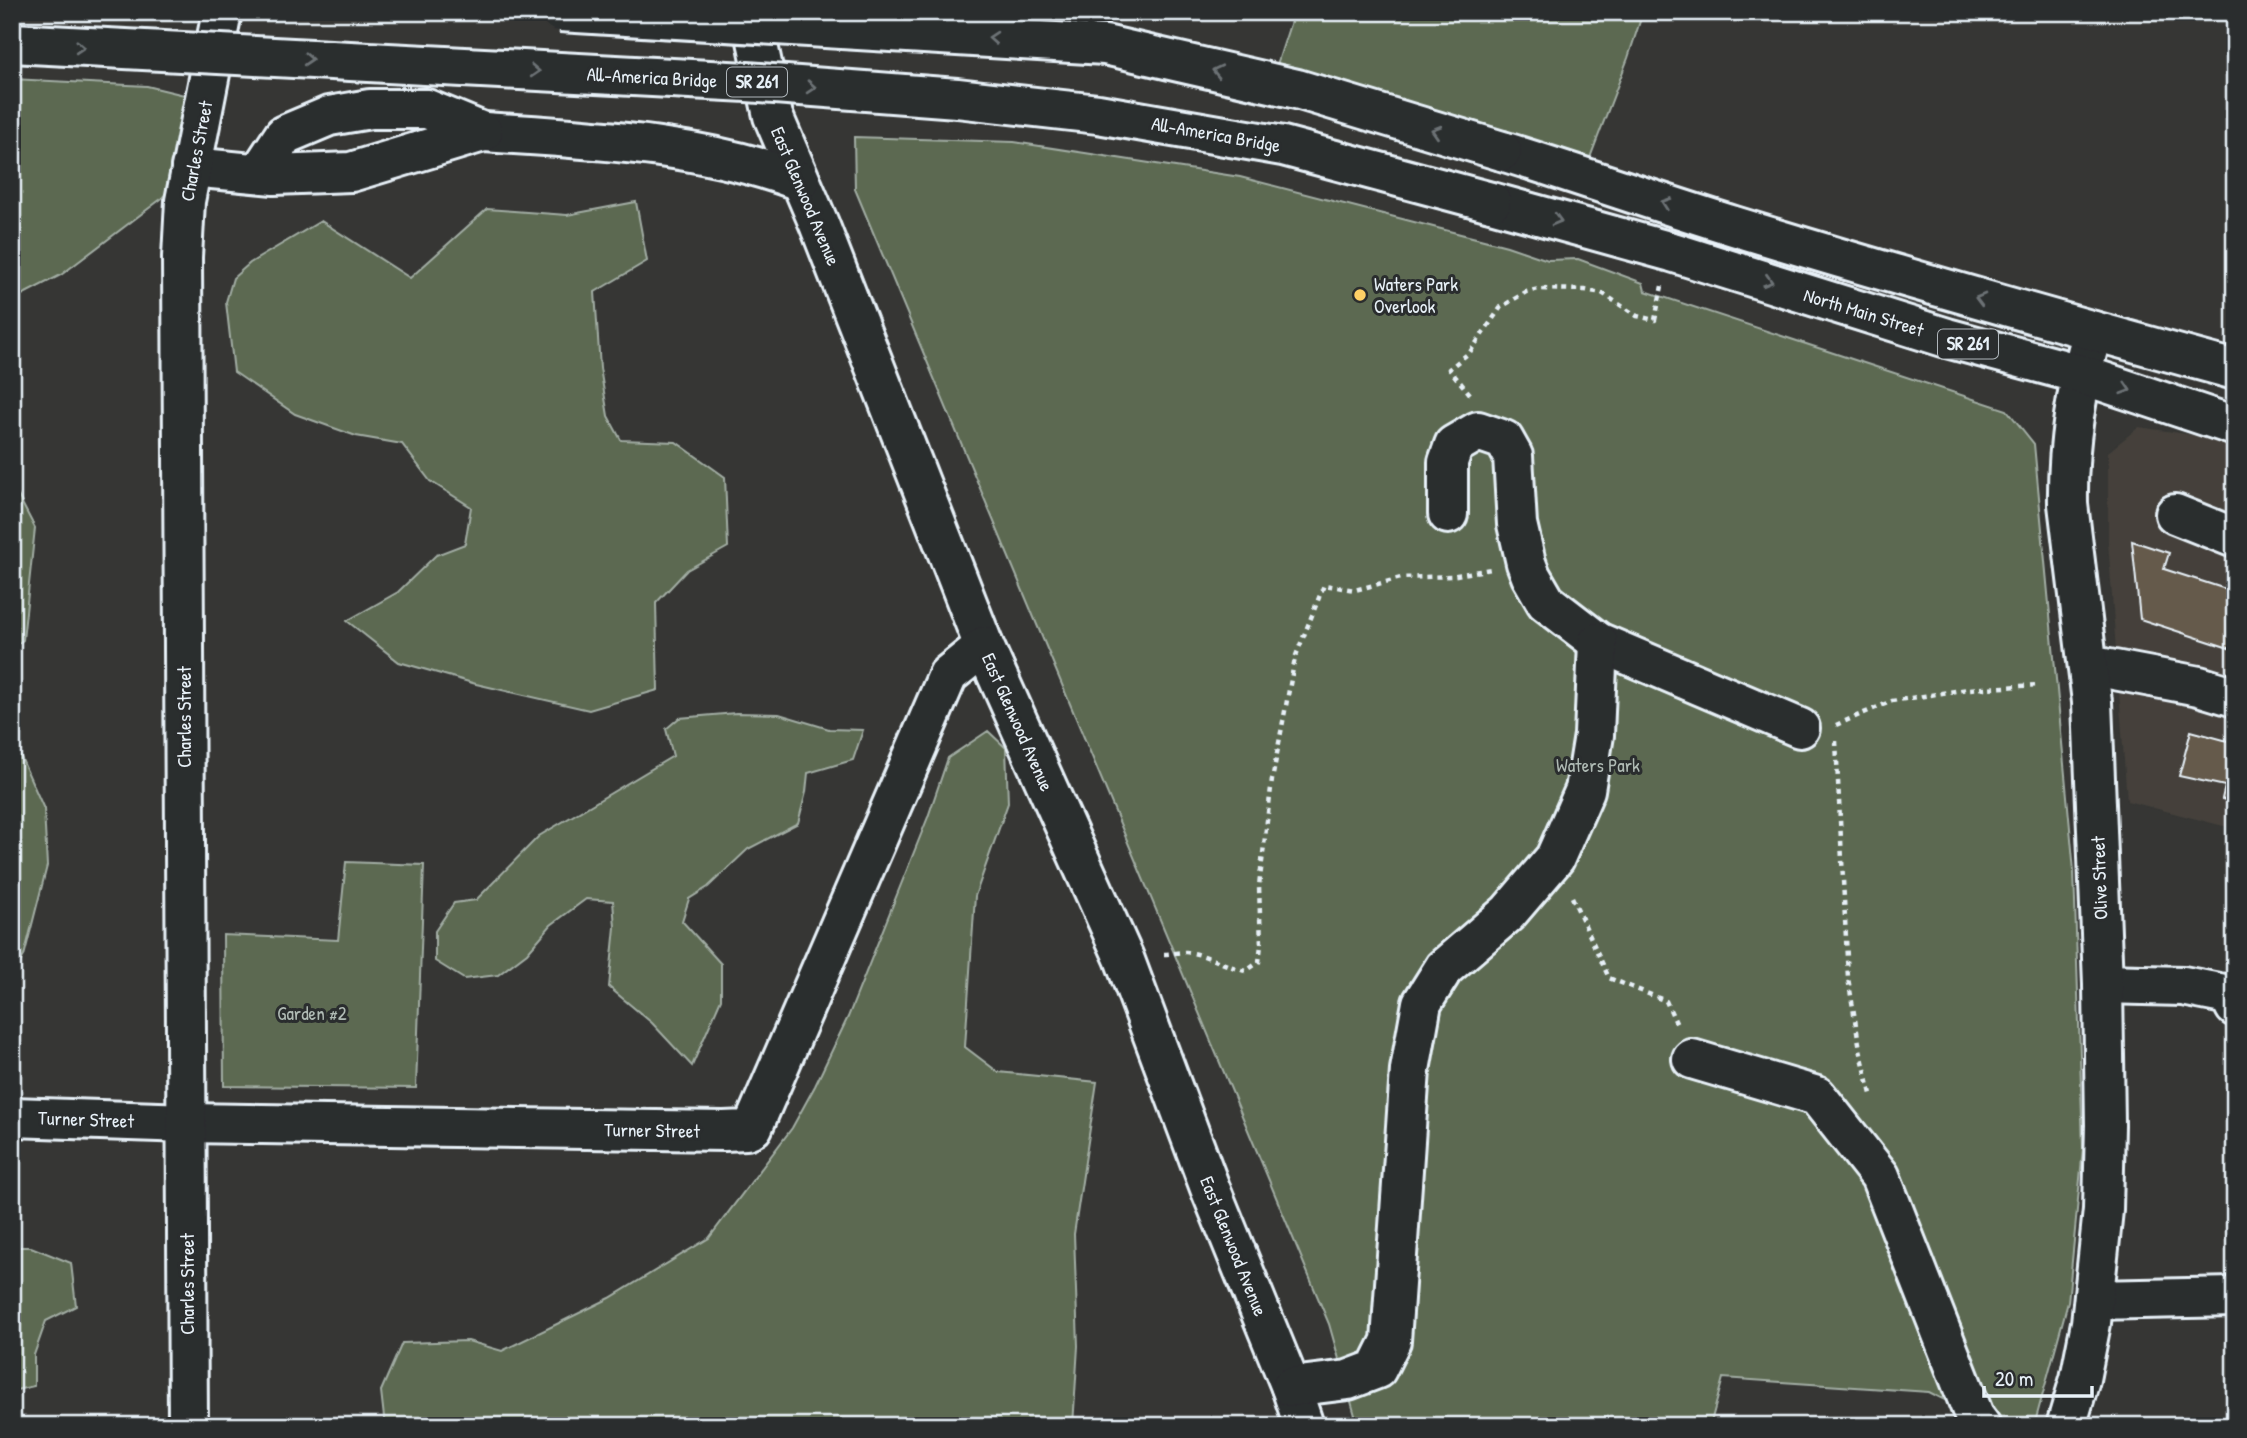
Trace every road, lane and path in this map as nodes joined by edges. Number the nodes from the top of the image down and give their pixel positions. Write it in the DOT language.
graph roads {
  1 [pos="222,12"];
  2 [pos="559,12"];
  3 [pos="751,12"];
  4 [pos="12,43"];
  5 [pos="483,132"];
  6 [pos="191,167"];
  7 [pos="259,173"];
  8 [pos="800,181"];
  9 [pos="1491,202"];
  10 [pos="2036,314"];
  11 [pos="1655,320"];
  12 [pos="2093,331"];
  13 [pos="2025,360"];
  14 [pos="2235,370"];
  15 [pos="2080,374"];
  16 [pos="2235,426"];
  17 [pos="1478,431"];
  18 [pos="1448,514"];
  19 [pos="2175,514"];
  20 [pos="2235,538"];
  21 [pos="1526,563"];
  22 [pos="1598,642"];
  23 [pos="984,646"];
  24 [pos="2088,665"];
  25 [pos="2039,685"];
  26 [pos="2235,697"];
  27 [pos="1800,728"];
  28 [pos="1555,858"];
  29 [pos="1124,958"];
  30 [pos="2103,984"];
  31 [pos="2235,1007"];
  32 [pos="1692,1059"];
  33 [pos="1871,1094"];
  34 [pos="12,1117"];
  35 [pos="188,1123"];
  36 [pos="2235,1297"];
  37 [pos="2094,1300"];
  38 [pos="1291,1387"];
  39 [pos="188,1426"];
  40 [pos="1304,1426"];
  41 [pos="1981,1426"];
  42 [pos="2066,1426"];
  1 -- 6 [label="street, Charles Street"];
  10 -- 2 [label="street, SR 261, one-way, bridge"];
  3 -- 8 [label="street, East Glenwood Avenue"];
  4 -- 9 [label="street, All-America Bridge / SR 261, one-way, bridge"];
  5 -- 7 [label="street"];
  5 -- 7 [label="street"];
  5 -- 8 [label="street"];
  6 -- 7 [label="street"];
  6 -- 35 [label="street, Charles Street"];
  8 -- 23 [label="street, East Glenwood Avenue"];
  9 -- 13 [label="street, North Main Street / SR 261, one-way"];
  10 -- 12 [label="street, SR 261"];
  10 -- 13 [label="street"];
  11 -- 17 [label="path"];
  12 -- 14 [label="street, SR 261"];
  12 -- 15 [label="street, Olive Street"];
  13 -- 15 [label="street, North Main Street / SR 261"];
  15 -- 16 [label="street, North Main Street / SR 261, one-way"];
  15 -- 24 [label="street, Olive Street"];
  17 -- 18 [label="street"];
  17 -- 21 [label="street"];
  19 -- 20 [label="street"];
  21 -- 22 [label="street"];
  21 -- 29 [label="path"];
  22 -- 27 [label="street"];
  22 -- 28 [label="street"];
  23 -- 29 [label="street, East Glenwood Avenue"];
  23 -- 35 [label="street, Turner Street"];
  24 -- 26 [label="street"];
  24 -- 30 [label="street, Olive Street"];
  25 -- 33 [label="path"];
  28 -- 32 [label="path"];
  28 -- 38 [label="street"];
  29 -- 38 [label="street, East Glenwood Avenue"];
  30 -- 31 [label="street"];
  30 -- 37 [label="street, Olive Street"];
  32 -- 41 [label="street"];
  34 -- 35 [label="street, Turner Street"];
  35 -- 39 [label="street, Charles Street"];
  36 -- 37 [label="street"];
  37 -- 42 [label="street, Olive Street"];
  38 -- 40 [label="street, East Glenwood Avenue"];
}
